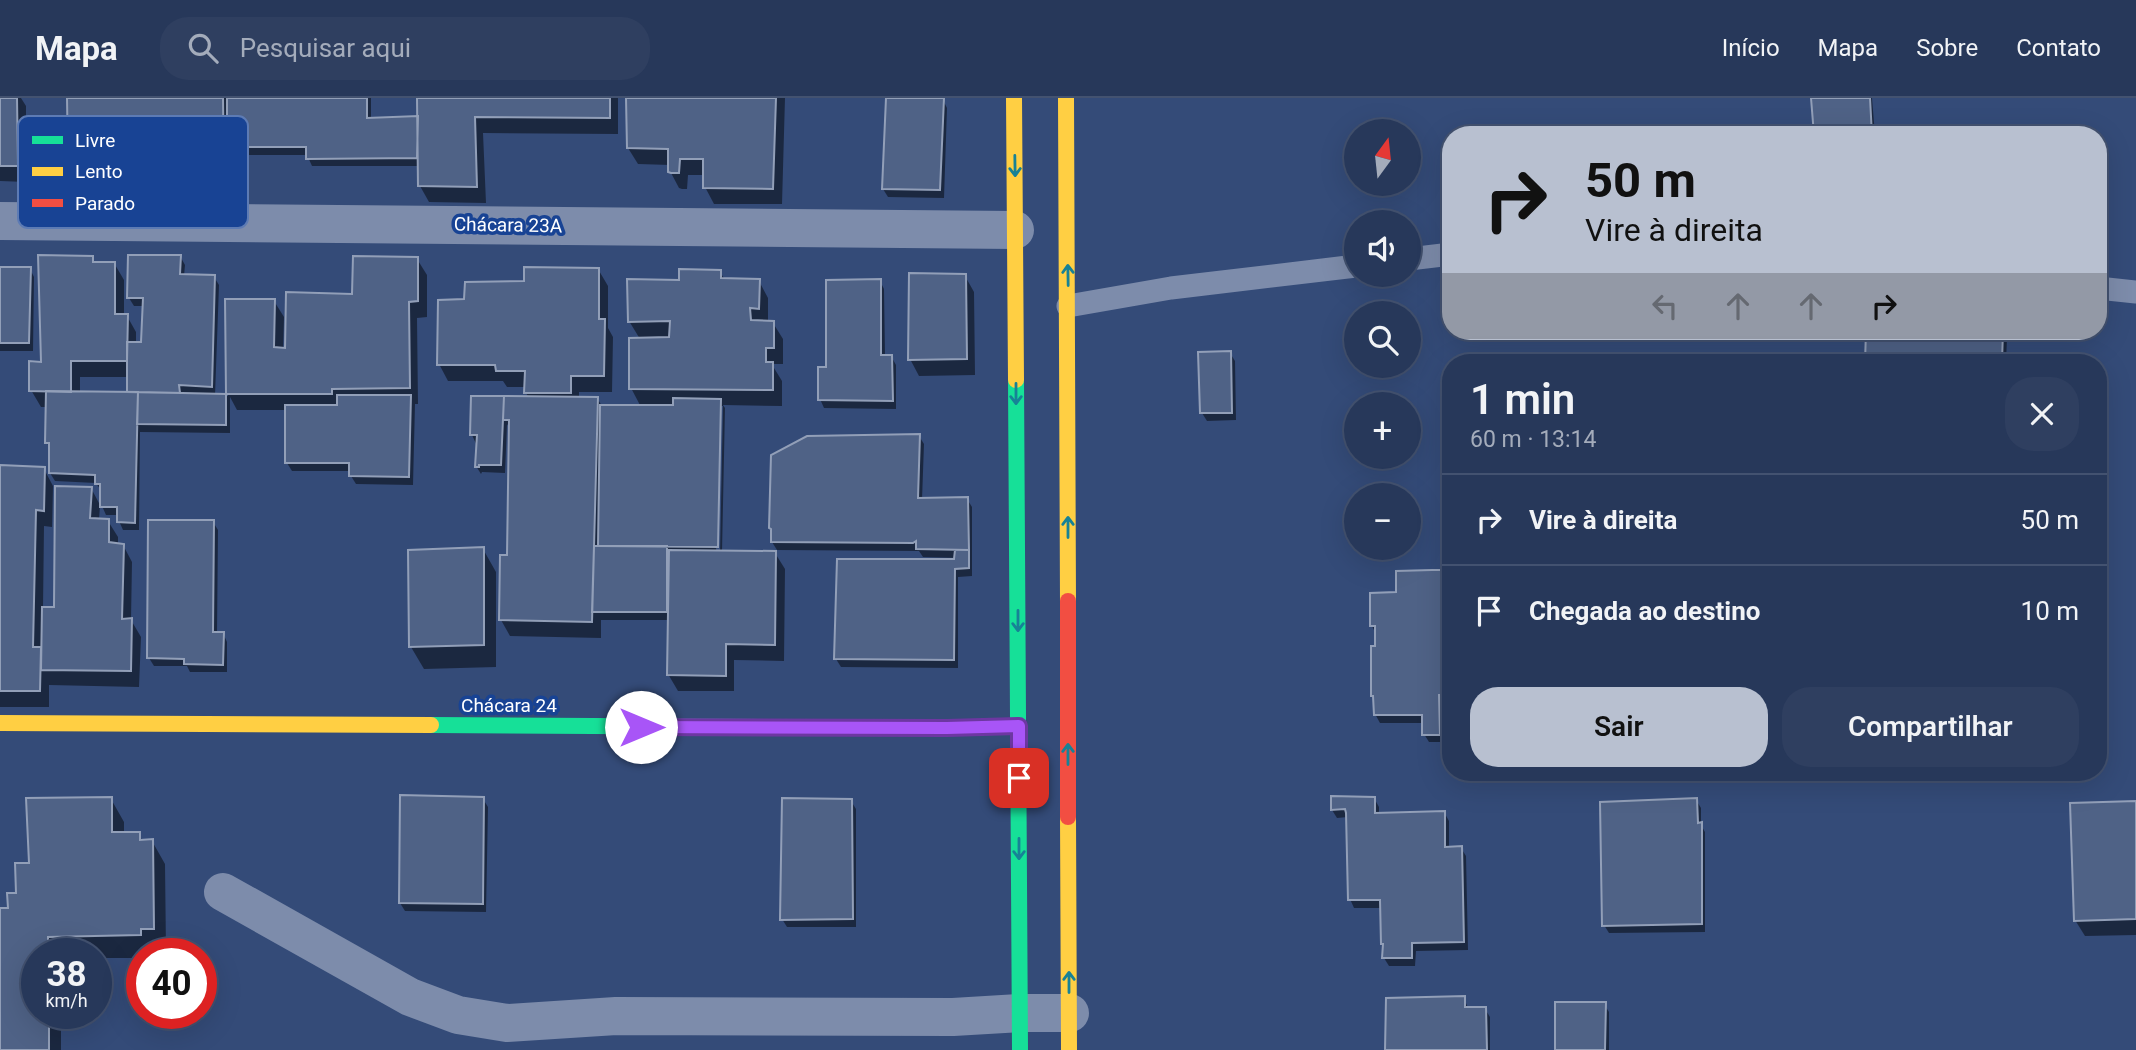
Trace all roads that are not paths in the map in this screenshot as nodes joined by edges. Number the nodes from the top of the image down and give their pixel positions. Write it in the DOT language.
graph roads {
  1 [pos="1014,98"];
  2 [pos="1066,98"];
  3 [pos="0,221"];
  4 [pos="18,221"];
  5 [pos="248,223"];
  6 [pos="1015,230"];
  7 [pos="1442,255"];
  8 [pos="1421,258"];
  9 [pos="1344,267"];
  10 [pos="2107,289"];
  11 [pos="2136,292"];
  12 [pos="1068,306"];
  13 [pos="0,723"];
  14 [pos="1019,726"];
  15 [pos="222,892"];
  16 [pos="1020,1032"];
  17 [pos="1069,1032"];
  1 -- 6 [label="street, one-way"];
  12 -- 2 [label="street, one-way"];
  3 -- 4 [label="street, Chácara 23A"];
  5 -- 6 [label="street, Chácara 23A"];
  6 -- 14 [label="street, one-way"];
  7 -- 8 [label="lane"];
  9 -- 12 [label="lane"];
  10 -- 11 [label="lane"];
  17 -- 12 [label="street, one-way"];
  13 -- 14 [label="street, Chácara 24"];
  14 -- 16 [label="street, one-way"];
  15 -- 16 [label="street"];
  16 -- 17 [label="street"];
}
